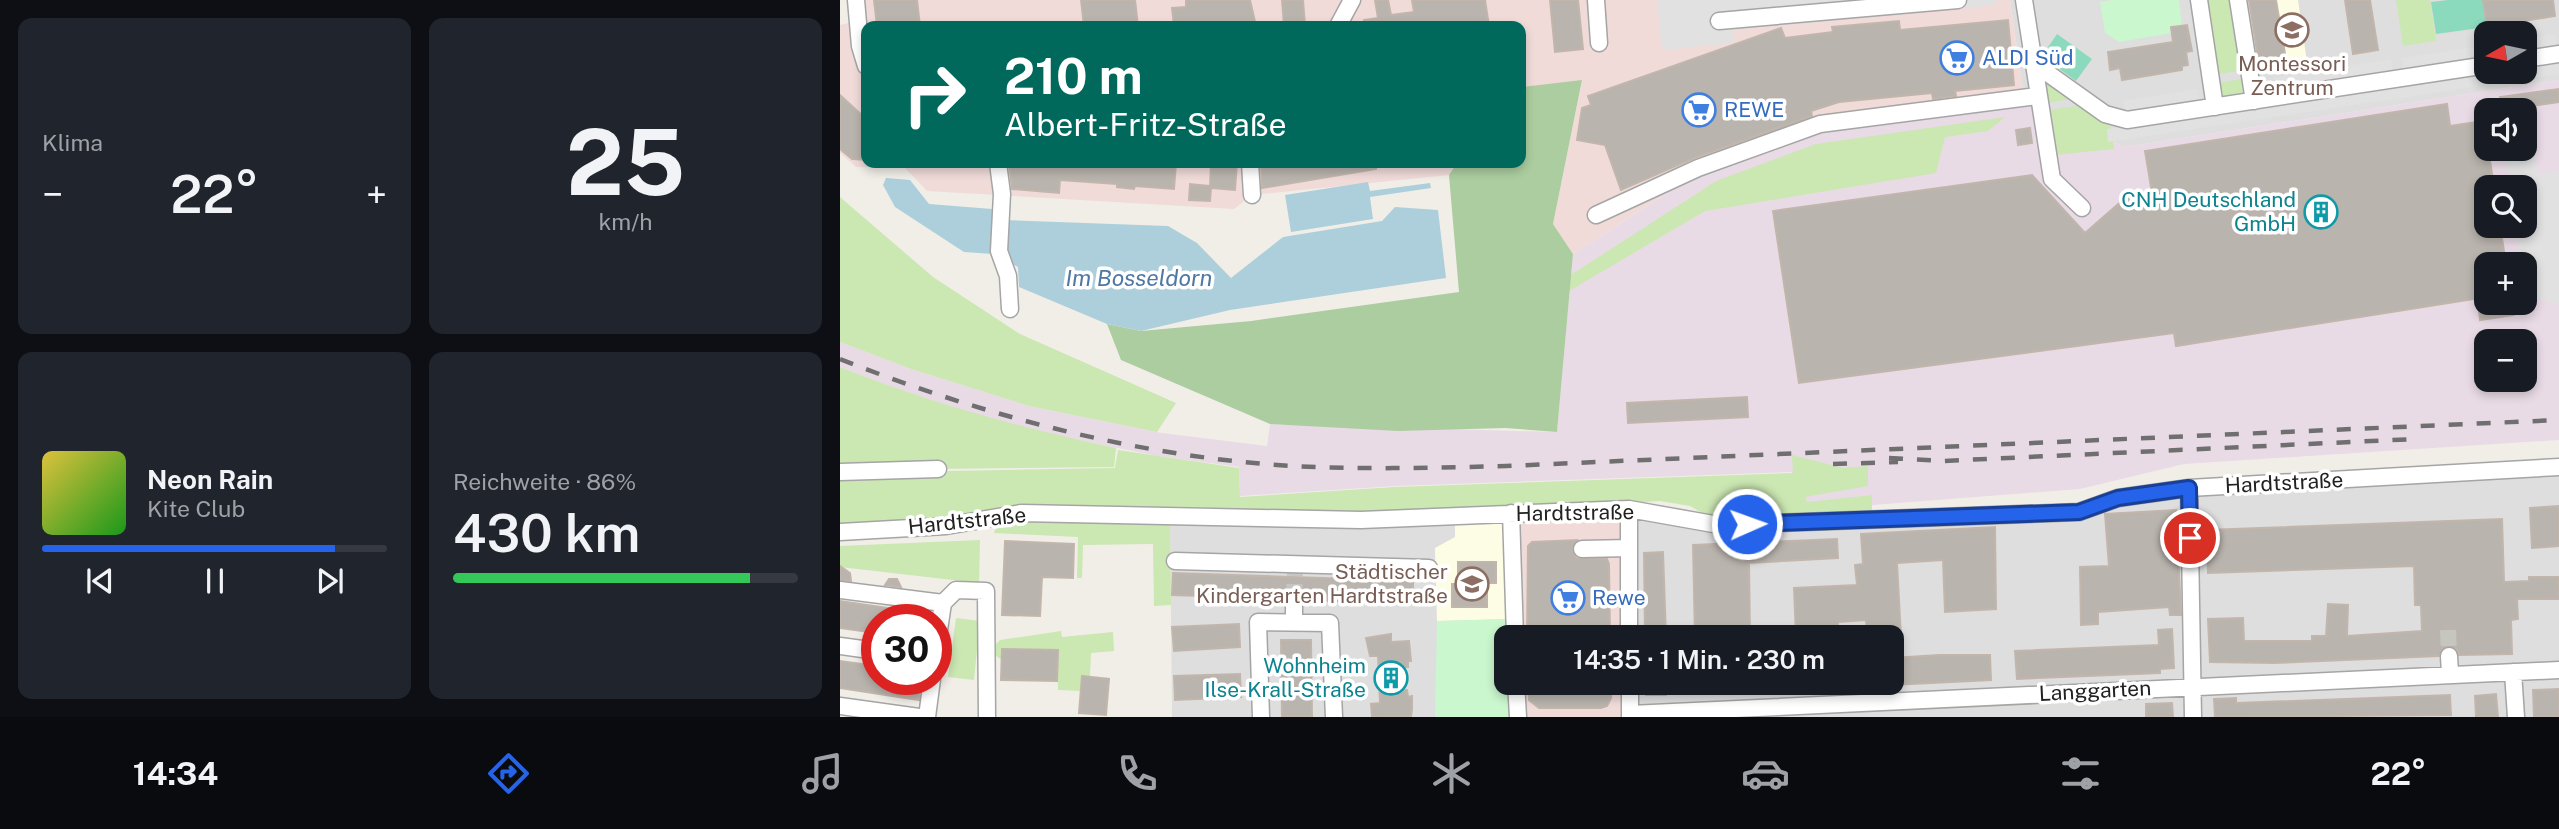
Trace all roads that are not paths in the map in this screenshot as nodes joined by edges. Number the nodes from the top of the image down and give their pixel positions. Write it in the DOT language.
graph roads {
  1 [pos="856,0"];
  2 [pos="1352,0"];
  3 [pos="1596,0"];
  4 [pos="1958,0"];
  5 [pos="2024,0"];
  6 [pos="2199,0"];
  7 [pos="2238,0"];
  8 [pos="1341,21"];
  9 [pos="1719,21"];
  10 [pos="1599,43"];
  11 [pos="861,49"];
  12 [pos="2559,54"];
  13 [pos="2538,57"];
  14 [pos="2032,62"];
  15 [pos="2474,67"];
  16 [pos="2037,96"];
  17 [pos="2254,101"];
  18 [pos="2215,107"];
  19 [pos="999,168"];
  20 [pos="1250,168"];
  21 [pos="1252,195"];
  22 [pos="2082,208"];
  23 [pos="1596,215"];
  24 [pos="1010,309"];
  25 [pos="2559,467"];
  26 [pos="939,469"];
  27 [pos="840,472"];
  28 [pos="2127,486"];
  29 [pos="2189,488"];
  30 [pos="2147,495"];
  31 [pos="1629,509"];
  32 [pos="1511,513"];
  33 [pos="840,532"];
  34 [pos="1629,548"];
  35 [pos="1582,549"];
  36 [pos="1175,561"];
  37 [pos="1429,568"];
  38 [pos="840,590"];
  39 [pos="1294,600"];
  40 [pos="943,603"];
  41 [pos="1294,622"];
  42 [pos="1515,625"];
  43 [pos="1629,625"];
  44 [pos="840,646"];
  45 [pos="861,649"];
  46 [pos="2449,656"];
  47 [pos="2559,670"];
  48 [pos="2513,672"];
  49 [pos="2450,674"];
  50 [pos="2193,686"];
  51 [pos="930,695"];
  52 [pos="1517,695"];
  53 [pos="1630,695"];
  54 [pos="840,706"];
  55 [pos="1630,716"];
  56 [pos="919,717"];
  57 [pos="927,717"];
  58 [pos="987,717"];
  59 [pos="1261,717"];
  60 [pos="1334,717"];
  61 [pos="1518,717"];
  62 [pos="2193,717"];
  63 [pos="2516,717"];
  1 -- 11 [label="street"];
  2 -- 8 [label="street"];
  3 -- 10 [label="street"];
  4 -- 9 [label="street"];
  5 -- 14 [label="street"];
  6 -- 18 [label="street"];
  7 -- 17 [label="street"];
  12 -- 13 [label="street"];
  14 -- 16 [label="street"];
  14 -- 18 [label="street"];
  15 -- 17 [label="street"];
  16 -- 22 [label="street"];
  16 -- 23 [label="street"];
  17 -- 18 [label="street"];
  19 -- 24 [label="street"];
  20 -- 21 [label="street"];
  25 -- 29 [label="street, Hardtstraße"];
  26 -- 27 [label="street"];
  28 -- 30 [label="street"];
  29 -- 30 [label="street, Hardtstraße"];
  29 -- 50 [label="street"];
  30 -- 31 [label="street, Hardtstraße"];
  31 -- 32 [label="street, Hardtstraße"];
  31 -- 34 [label="street"];
  32 -- 33 [label="street, Hardtstraße"];
  32 -- 42 [label="street"];
  34 -- 35 [label="street"];
  34 -- 43 [label="street"];
  36 -- 37 [label="street"];
  38 -- 40 [label="street"];
  39 -- 41 [label="street"];
  40 -- 58 [label="street"];
  41 -- 59 [label="street"];
  41 -- 60 [label="street"];
  44 -- 45 [label="street"];
  46 -- 49 [label="street"];
  47 -- 48 [label="street, Langgarten"];
  48 -- 49 [label="street, Langgarten"];
  48 -- 63 [label="street"];
  49 -- 50 [label="street, Langgarten"];
  50 -- 55 [label="street, Langgarten"];
  50 -- 62 [label="street"];
  51 -- 57 [label="street"];
  52 -- 61 [label="street"];
  53 -- 55 [label="street"];
  54 -- 56 [label="street"];
}
